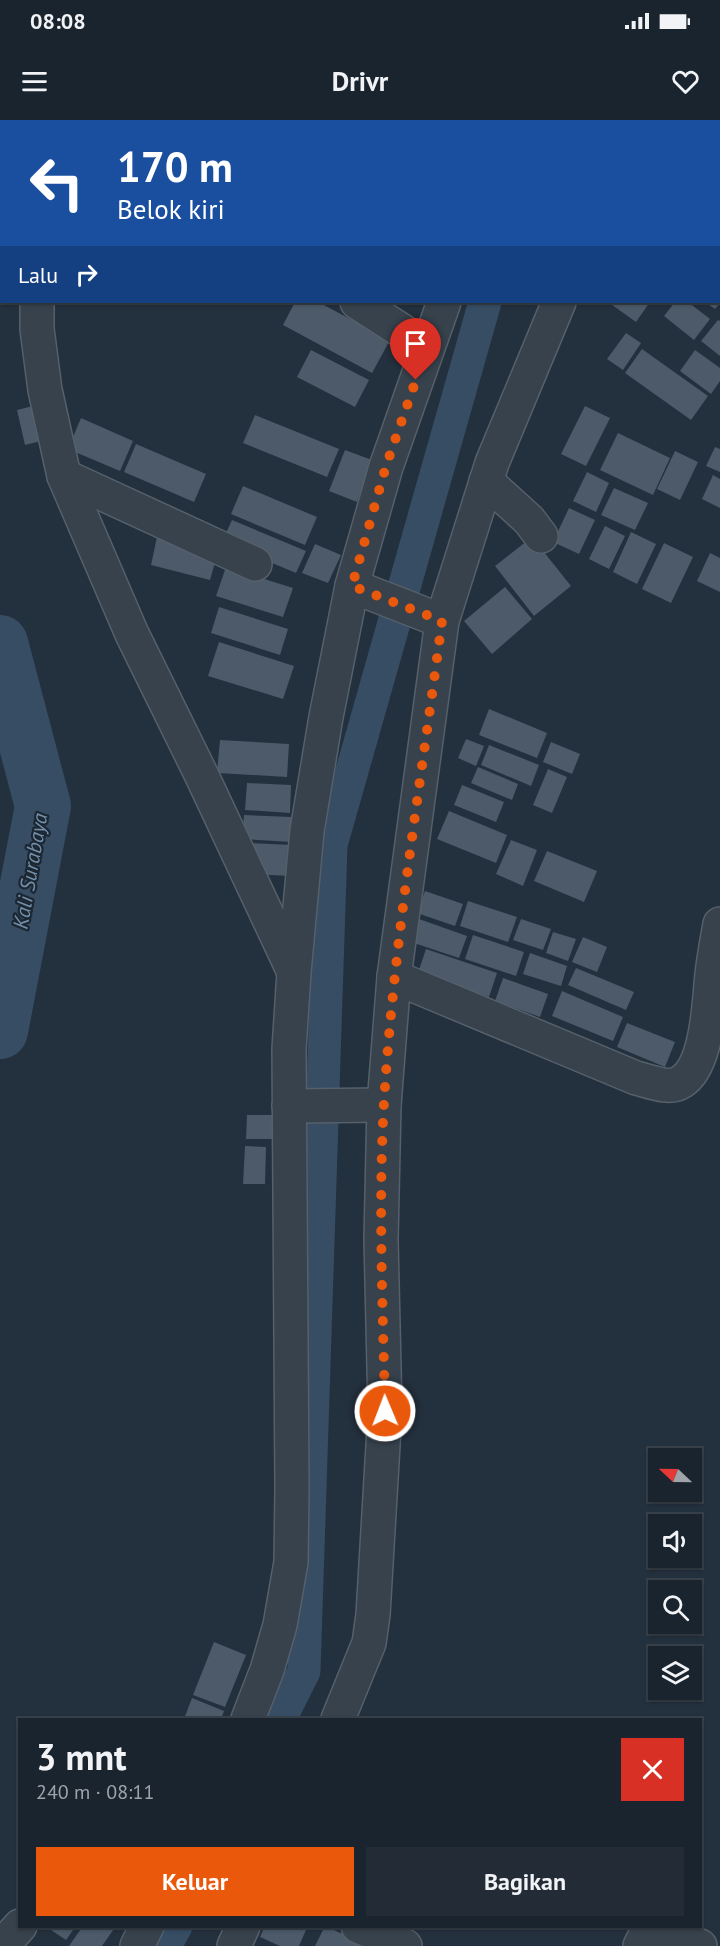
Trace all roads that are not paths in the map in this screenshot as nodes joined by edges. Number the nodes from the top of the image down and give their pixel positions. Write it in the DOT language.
graph roads {
  1 [pos="37,303"];
  2 [pos="359,303"];
  3 [pos="444,303"];
  4 [pos="560,303"];
  5 [pos="427,348"];
  6 [pos="64,476"];
  7 [pos="486,481"];
  8 [pos="541,536"];
  9 [pos="255,564"];
  10 [pos="360,589"];
  11 [pos="433,618"];
  12 [pos="720,924"];
  13 [pos="294,972"];
  14 [pos="394,977"];
  15 [pos="376,1105"];
  16 [pos="298,1106"];
  17 [pos="248,1718"];
  18 [pos="338,1718"];
  19 [pos="18,1928"];
  20 [pos="146,1928"];
  21 [pos="242,1928"];
  22 [pos="363,1928"];
  23 [pos="645,1933"];
  24 [pos="2,1946"];
  25 [pos="137,1946"];
  26 [pos="234,1946"];
  27 [pos="405,1946"];
  28 [pos="700,1946"];
  1 -- 6 [label="street"];
  2 -- 5 [label="street"];
  3 -- 5 [label="street"];
  4 -- 7 [label="street"];
  5 -- 10 [label="street"];
  6 -- 9 [label="street"];
  6 -- 13 [label="street"];
  7 -- 8 [label="street"];
  7 -- 11 [label="street"];
  10 -- 11 [label="street"];
  10 -- 13 [label="street"];
  11 -- 14 [label="street"];
  12 -- 14 [label="street"];
  13 -- 16 [label="street"];
  14 -- 15 [label="street"];
  15 -- 16 [label="street"];
  15 -- 18 [label="street"];
  16 -- 17 [label="street"];
  19 -- 24 [label="street"];
  20 -- 25 [label="street"];
  21 -- 26 [label="street"];
  22 -- 27 [label="street"];
  23 -- 28 [label="street"];
}
